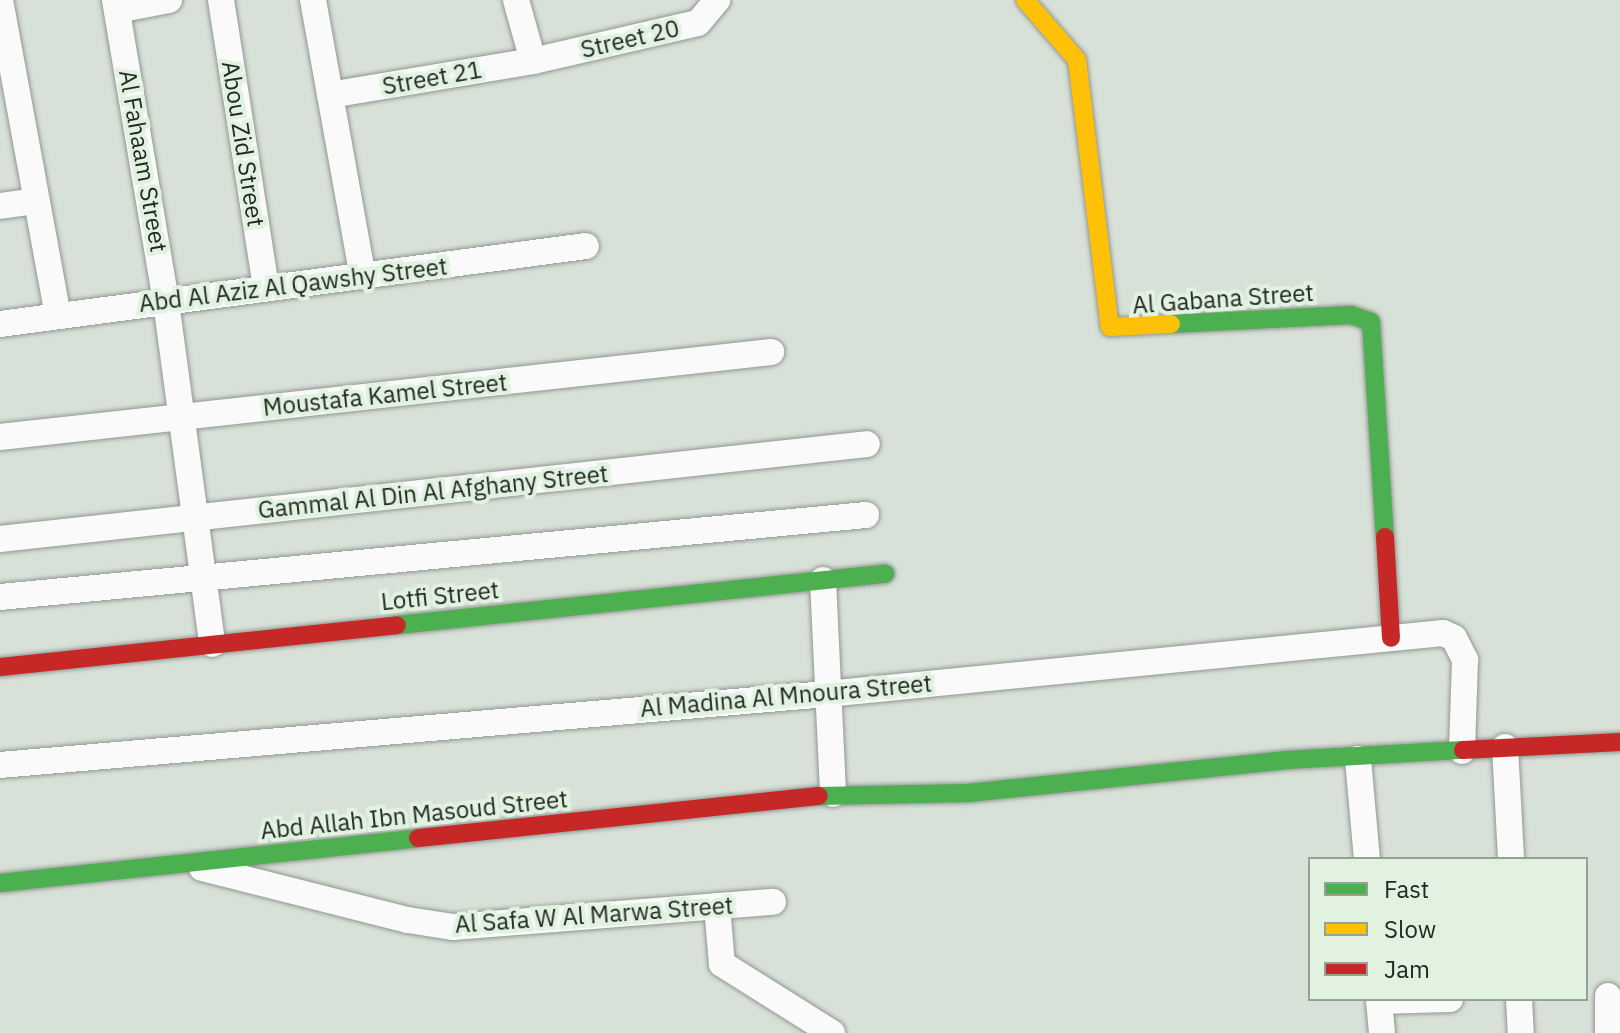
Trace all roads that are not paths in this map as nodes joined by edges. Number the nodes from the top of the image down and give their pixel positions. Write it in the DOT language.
graph roads {
  1 [pos="0,0"];
  2 [pos="169,0"];
  3 [pos="221,0"];
  4 [pos="313,0"];
  5 [pos="516,0"];
  6 [pos="717,0"];
  7 [pos="1025,0"];
  8 [pos="116,5"];
  9 [pos="533,61"];
  10 [pos="6,69"];
  11 [pos="330,95"];
  12 [pos="37,201"];
  13 [pos="0,206"];
  14 [pos="586,246"];
  15 [pos="363,277"];
  16 [pos="266,288"];
  17 [pos="166,302"];
  18 [pos="58,316"];
  19 [pos="0,324"];
  20 [pos="771,352"];
  21 [pos="183,417"];
  22 [pos="0,437"];
  23 [pos="867,444"];
  24 [pos="866,515"];
  25 [pos="197,517"];
  26 [pos="0,539"];
  27 [pos="885,574"];
  28 [pos="204,577"];
  29 [pos="823,580"];
  30 [pos="0,597"];
  31 [pos="1391,638"];
  32 [pos="212,644"];
  33 [pos="0,667"];
  34 [pos="827,694"];
  35 [pos="1620,742"];
  36 [pos="1505,747"];
  37 [pos="1462,751"];
  38 [pos="1358,759"];
  39 [pos="0,765"];
  40 [pos="833,794"];
  41 [pos="1367,857"];
  42 [pos="1511,857"];
  43 [pos="183,864"];
  44 [pos="0,883"];
  45 [pos="773,902"];
  46 [pos="717,906"];
  47 [pos="1605,996"];
  48 [pos="1379,1001"];
  49 [pos="1519,1001"];
  50 [pos="832,1033"];
  51 [pos="1382,1033"];
  52 [pos="1521,1033"];
  53 [pos="1608,1033"];
  1 -- 10 [label="street"];
  2 -- 8 [label="street"];
  3 -- 16 [label="street, Abou Zid Street"];
  4 -- 11 [label="street"];
  5 -- 9 [label="street"];
  6 -- 9 [label="street, Street 20"];
  7 -- 31 [label="street, Al Gabana Street"];
  8 -- 17 [label="street, Al Fahaam Street"];
  9 -- 11 [label="street, Street 21"];
  10 -- 12 [label="street"];
  11 -- 15 [label="street"];
  12 -- 13 [label="street"];
  12 -- 18 [label="street"];
  14 -- 15 [label="street, Abd Al Aziz Al Qawshy Street"];
  15 -- 16 [label="street, Abd Al Aziz Al Qawshy Street"];
  16 -- 17 [label="street, Abd Al Aziz Al Qawshy Street"];
  17 -- 18 [label="street, Abd Al Aziz Al Qawshy Street"];
  17 -- 21 [label="street, Al Fahaam Street"];
  18 -- 19 [label="street, Abd Al Aziz Al Qawshy Street"];
  20 -- 21 [label="street, Moustafa Kamel Street"];
  21 -- 22 [label="street, Moustafa Kamel Street"];
  21 -- 25 [label="street, Al Fahaam Street"];
  23 -- 25 [label="street, Gammal Al Din Al Afghany Street"];
  24 -- 28 [label="street"];
  25 -- 26 [label="street, Gammal Al Din Al Afghany Street"];
  25 -- 28 [label="street, Al Fahaam Street"];
  27 -- 29 [label="street, Lotfi Street"];
  28 -- 30 [label="street"];
  28 -- 32 [label="street, Al Fahaam Street"];
  29 -- 32 [label="street, Lotfi Street"];
  29 -- 34 [label="street"];
  31 -- 34 [label="street, Al Madina Al Mnoura Street"];
  31 -- 37 [label="street, Al Madina Al Mnoura Street"];
  32 -- 33 [label="street, Lotfi Street"];
  34 -- 39 [label="street, Al Madina Al Mnoura Street"];
  34 -- 40 [label="street"];
  35 -- 36 [label="street, Abd Allah Ibn Masoud Street"];
  36 -- 37 [label="street, Abd Allah Ibn Masoud Street"];
  36 -- 42 [label="street"];
  37 -- 38 [label="street, Abd Allah Ibn Masoud Street"];
  38 -- 40 [label="street, Abd Allah Ibn Masoud Street"];
  38 -- 41 [label="street"];
  40 -- 43 [label="street, Abd Allah Ibn Masoud Street"];
  43 -- 44 [label="street, Abd Allah Ibn Masoud Street"];
  43 -- 46 [label="street, Al Safa W Al Marwa Street"];
  45 -- 46 [label="street, Al Safa W Al Marwa Street"];
  46 -- 50 [label="street"];
  47 -- 53 [label="street"];
  48 -- 51 [label="street"];
  49 -- 52 [label="street"];
}
